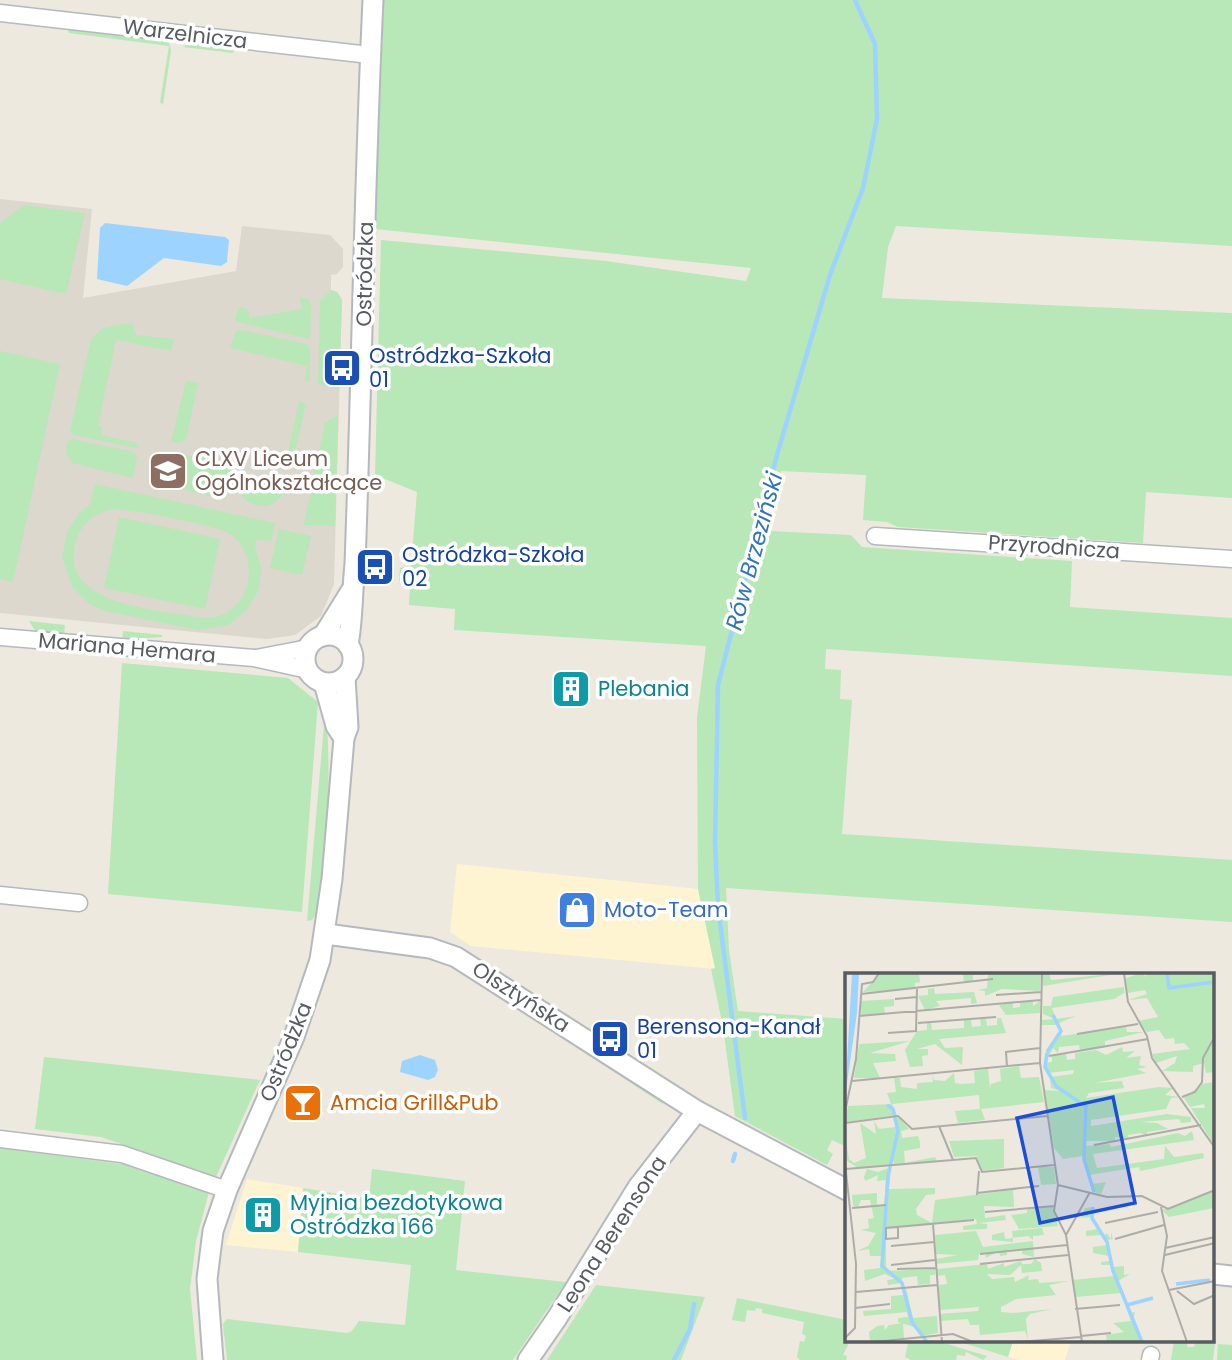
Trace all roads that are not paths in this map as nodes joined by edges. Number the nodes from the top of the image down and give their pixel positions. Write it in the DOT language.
graph roads {
  1 [pos="373,0"];
  2 [pos="0,13"];
  3 [pos="370,55"];
  4 [pos="875,536"];
  5 [pos="1232,559"];
  6 [pos="351,591"];
  7 [pos="0,637"];
  8 [pos="315,642"];
  9 [pos="348,645"];
  10 [pos="254,658"];
  11 [pos="308,670"];
  12 [pos="345,677"];
  13 [pos="324,682"];
  14 [pos="344,738"];
  15 [pos="0,895"];
  16 [pos="79,903"];
  17 [pos="326,934"];
  18 [pos="697,1111"];
  19 [pos="0,1139"];
  20 [pos="227,1189"];
  21 [pos="845,1189"];
  22 [pos="1214,1274"];
  23 [pos="1232,1276"];
  24 [pos="213,1360"];
  25 [pos="528,1360"];
  1 -- 3 [label="street, Ostródzka"];
  2 -- 3 [label="street, Warzelnicza"];
  3 -- 6 [label="street, Ostródzka"];
  4 -- 5 [label="street, Przyrodnicza"];
  6 -- 8 [label="street, Ostródzka"];
  6 -- 9 [label="street, Ostródzka"];
  7 -- 10 [label="street, Mariana Hemara"];
  8 -- 9 [label="street"];
  8 -- 10 [label="street, Mariana Hemara"];
  8 -- 11 [label="street"];
  9 -- 12 [label="street"];
  10 -- 11 [label="street, Mariana Hemara"];
  11 -- 13 [label="street"];
  12 -- 13 [label="street"];
  12 -- 14 [label="street, Ostródzka"];
  13 -- 14 [label="street, Ostródzka"];
  14 -- 17 [label="street, Ostródzka"];
  15 -- 16 [label="street"];
  17 -- 18 [label="street, Olsztyńska"];
  17 -- 20 [label="street, Ostródzka"];
  18 -- 21 [label="street"];
  18 -- 25 [label="street, Leona Berensona"];
  19 -- 20 [label="street"];
  20 -- 24 [label="street, Ostródzka"];
  22 -- 23 [label="street"];
}
